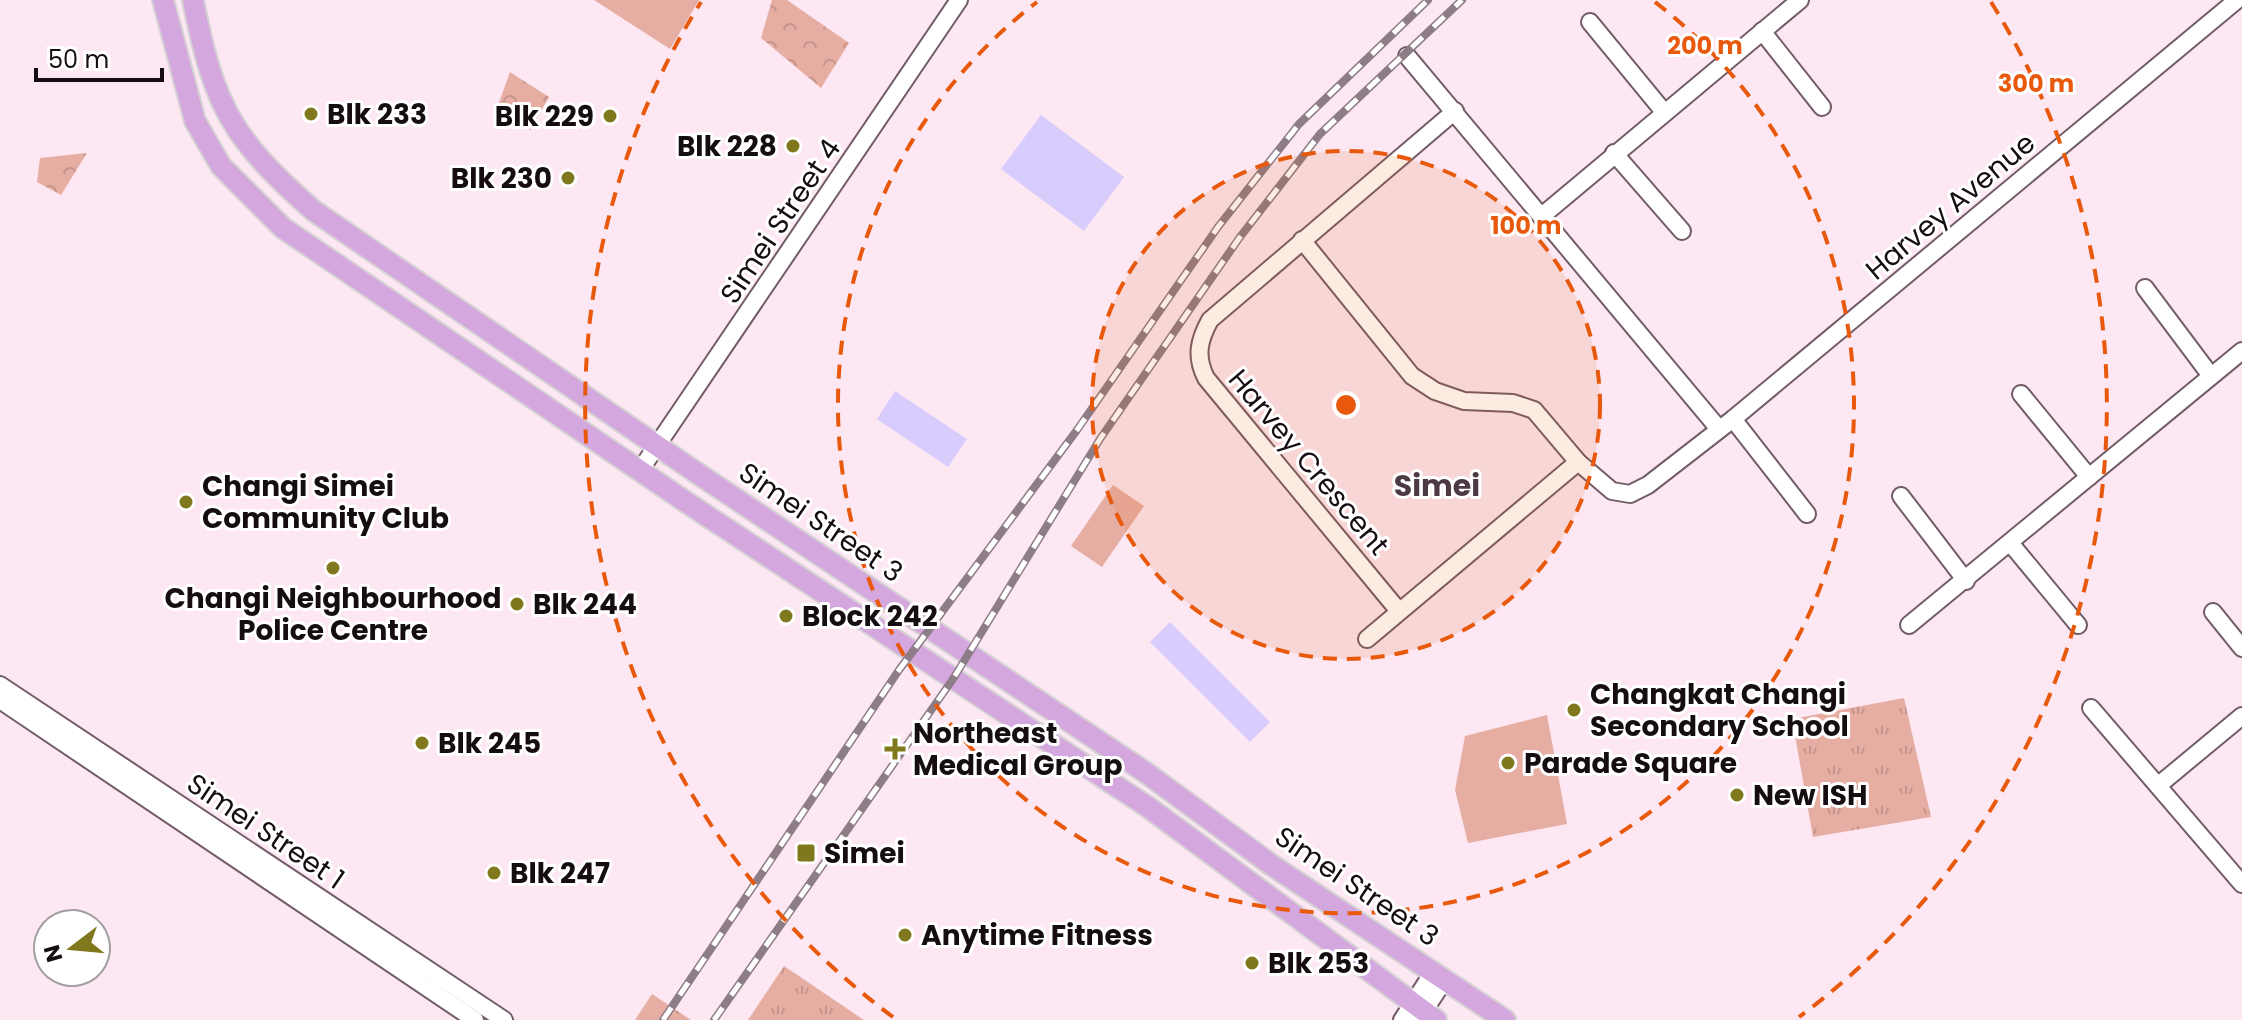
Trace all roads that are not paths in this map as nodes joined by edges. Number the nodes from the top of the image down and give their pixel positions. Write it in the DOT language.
graph roads {
  1 [pos="163,0"];
  2 [pos="193,0"];
  3 [pos="959,0"];
  4 [pos="1800,0"];
  5 [pos="2237,0"];
  6 [pos="1782,6"];
  7 [pos="1590,22"];
  8 [pos="1762,31"];
  9 [pos="1407,56"];
  10 [pos="1822,107"];
  11 [pos="1455,111"];
  12 [pos="1664,112"];
  13 [pos="1614,153"];
  14 [pos="1543,215"];
  15 [pos="1682,231"];
  16 [pos="1302,240"];
  17 [pos="2145,288"];
  18 [pos="2242,351"];
  19 [pos="2211,376"];
  20 [pos="2021,394"];
  21 [pos="1726,424"];
  22 [pos="658,444"];
  23 [pos="1578,462"];
  24 [pos="641,469"];
  25 [pos="2089,477"];
  26 [pos="1901,496"];
  27 [pos="1807,514"];
  28 [pos="2011,544"];
  29 [pos="1966,581"];
  30 [pos="1398,610"];
  31 [pos="2213,612"];
  32 [pos="1909,625"];
  33 [pos="2078,625"];
  34 [pos="1367,639"];
  35 [pos="2242,648"];
  36 [pos="0,685"];
  37 [pos="0,700"];
  38 [pos="2091,708"];
  39 [pos="2242,716"];
  40 [pos="2160,784"];
  41 [pos="2242,884"];
  42 [pos="1440,975"];
  43 [pos="1418,1015"];
  44 [pos="475,1020"];
  45 [pos="504,1020"];
  46 [pos="1505,1020"];
  1 -- 24 [label="main road, Simei Street 3"];
  2 -- 22 [label="main road, Simei Street 3"];
  3 -- 22 [label="street, Simei Street 4"];
  4 -- 6 [label="street"];
  5 -- 21 [label="street, Harvey Avenue"];
  6 -- 8 [label="street"];
  7 -- 12 [label="street"];
  8 -- 10 [label="street"];
  8 -- 12 [label="street"];
  9 -- 11 [label="street"];
  11 -- 14 [label="street"];
  11 -- 16 [label="street, Harvey Crescent"];
  12 -- 13 [label="street"];
  13 -- 14 [label="street"];
  13 -- 15 [label="street"];
  14 -- 21 [label="street"];
  16 -- 23 [label="street"];
  16 -- 30 [label="street, Harvey Crescent"];
  17 -- 19 [label="street"];
  18 -- 19 [label="street"];
  19 -- 25 [label="street"];
  20 -- 25 [label="street"];
  21 -- 23 [label="street"];
  21 -- 27 [label="street"];
  22 -- 24 [label="street, Simei Street 4"];
  22 -- 42 [label="main road, Simei Street 3"];
  23 -- 30 [label="street"];
  24 -- 43 [label="main road, Simei Street 3"];
  25 -- 28 [label="street"];
  26 -- 29 [label="street"];
  28 -- 29 [label="street"];
  28 -- 33 [label="street"];
  29 -- 32 [label="street"];
  30 -- 34 [label="street"];
  31 -- 35 [label="street"];
  36 -- 45 [label="street, Simei Street 1"];
  37 -- 44 [label="street, Simei Street 1"];
  38 -- 40 [label="street"];
  39 -- 40 [label="street"];
  40 -- 41 [label="street"];
  42 -- 43 [label="street"];
  42 -- 46 [label="main road, Simei Street 3"];
}
